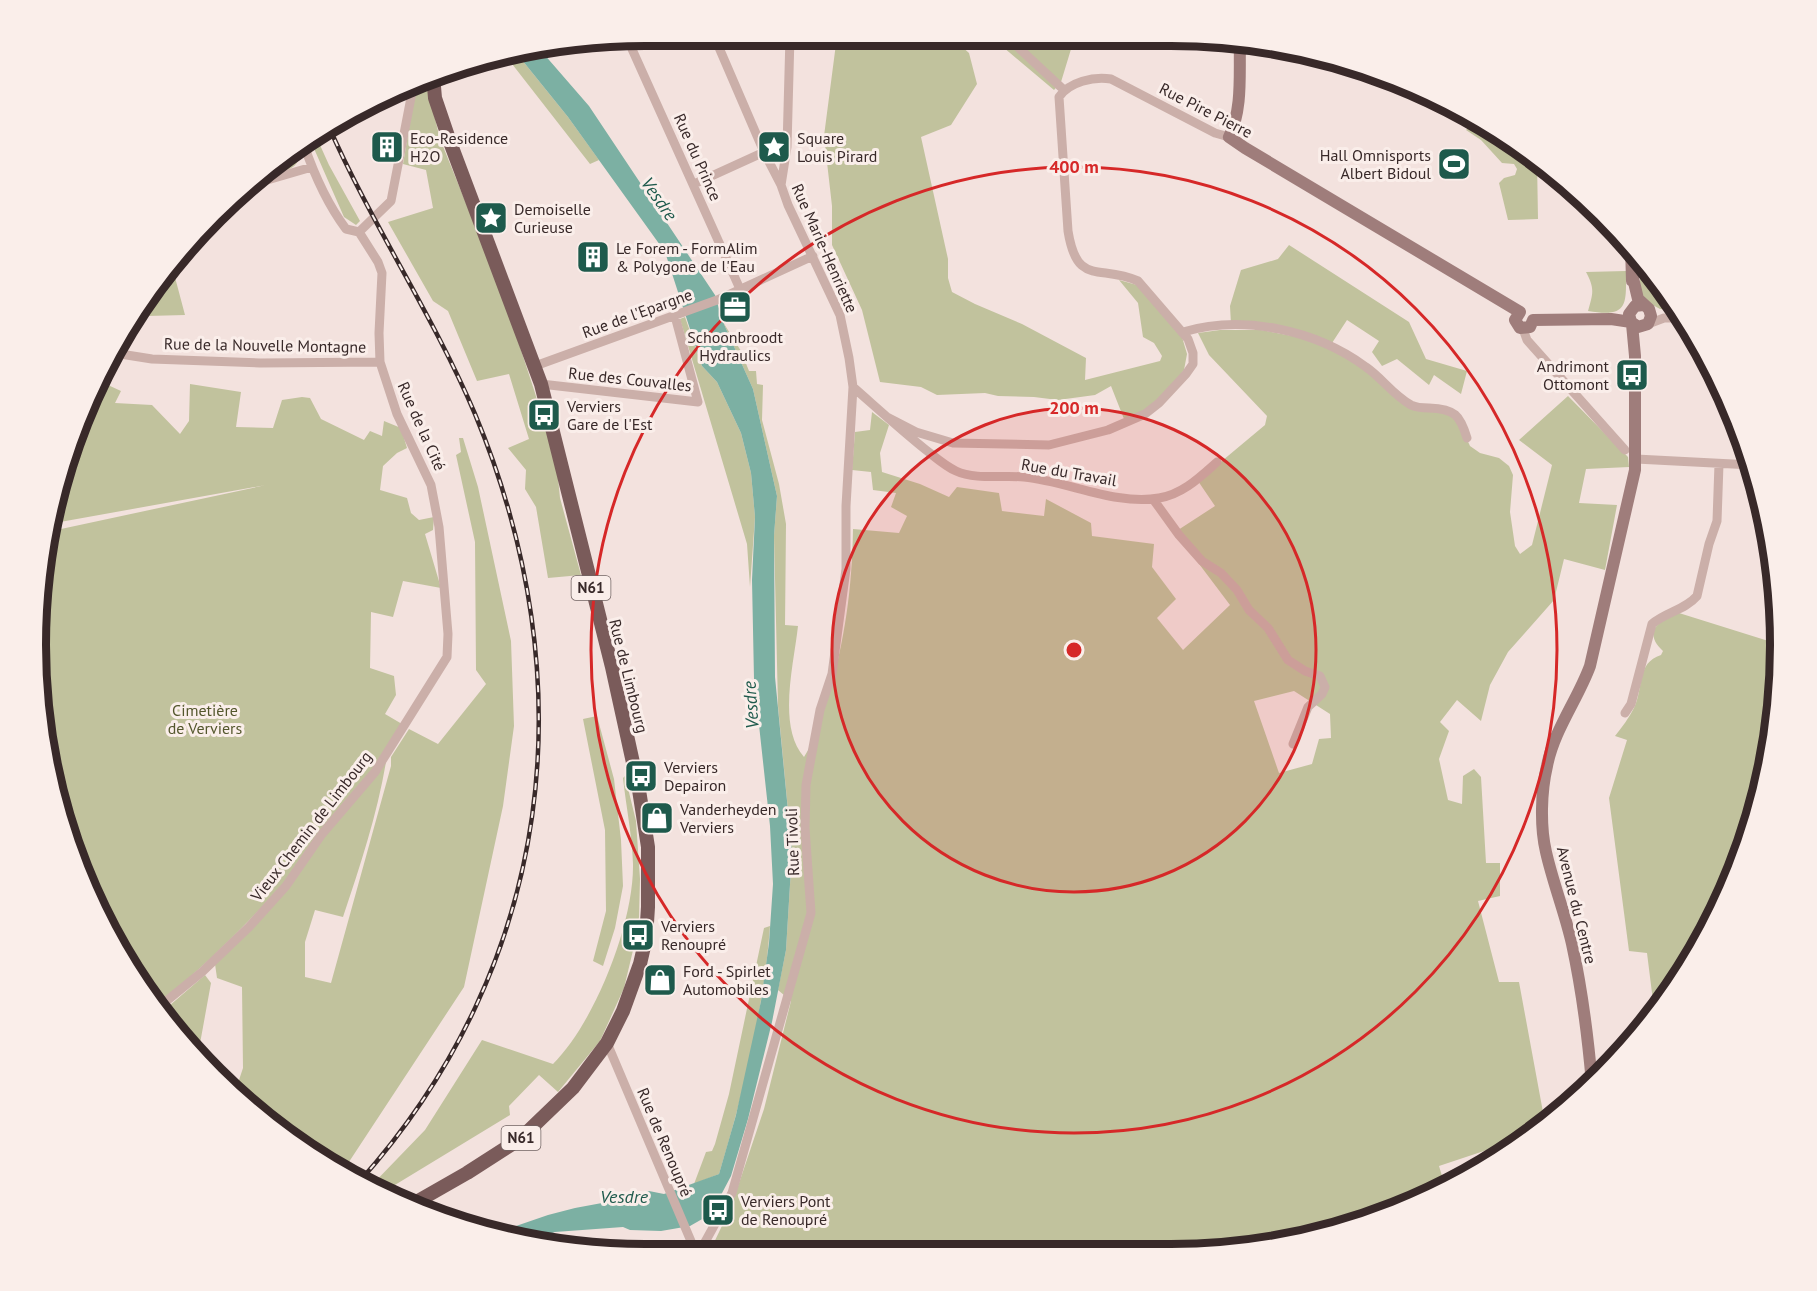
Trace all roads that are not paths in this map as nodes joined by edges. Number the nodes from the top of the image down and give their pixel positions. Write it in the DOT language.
graph roads {
  1 [pos="631,47"];
  2 [pos="719,47"];
  3 [pos="790,47"];
  4 [pos="1017,47"];
  5 [pos="1240,51"];
  6 [pos="434,85"];
  7 [pos="412,94"];
  8 [pos="1062,94"];
  9 [pos="1228,137"];
  10 [pos="306,152"];
  11 [pos="764,152"];
  12 [pos="312,167"];
  13 [pos="270,179"];
  14 [pos="694,184"];
  15 [pos="781,185"];
  16 [pos="359,232"];
  17 [pos="813,256"];
  18 [pos="1632,263"];
  19 [pos="740,289"];
  20 [pos="1520,312"];
  21 [pos="677,315"];
  22 [pos="1639,317"];
  23 [pos="1673,318"];
  24 [pos="1533,320"];
  25 [pos="1523,329"];
  26 [pos="1183,332"];
  27 [pos="122,354"];
  28 [pos="380,362"];
  29 [pos="535,366"];
  30 [pos="541,384"];
  31 [pos="853,387"];
  32 [pos="851,414"];
  33 [pos="887,417"];
  34 [pos="1467,438"];
  35 [pos="1625,450"];
  36 [pos="1636,459"];
  37 [pos="1217,462"];
  38 [pos="1719,464"];
  39 [pos="1742,465"];
  40 [pos="1154,499"];
  41 [pos="448,637"];
  42 [pos="1625,713"];
  43 [pos="1293,744"];
  44 [pos="165,1002"];
  45 [pos="607,1043"];
  46 [pos="1591,1073"];
  47 [pos="419,1200"];
  48 [pos="694,1244"];
  49 [pos="703,1244"];
  1 -- 14 [label="street, Rue du Prince"];
  2 -- 11 [label="street, Rue Marie-Henriette"];
  3 -- 15 [label="street"];
  4 -- 8 [label="street"];
  5 -- 9 [label="street"];
  6 -- 29 [label="main road, Rue de Limbourg / N61"];
  7 -- 16 [label="street"];
  8 -- 9 [label="street, Rue Pire Pierre"];
  8 -- 26 [label="street"];
  9 -- 20 [label="street, Rue Pire Pierre"];
  10 -- 12 [label="street, Rue de la Cité"];
  11 -- 14 [label="street"];
  11 -- 15 [label="street, Rue Marie-Henriette"];
  12 -- 13 [label="street"];
  12 -- 16 [label="street, Rue de la Cité"];
  14 -- 19 [label="street, Rue du Prince"];
  15 -- 17 [label="street, Rue Marie-Henriette"];
  16 -- 28 [label="street, Rue de la Cité"];
  17 -- 19 [label="street, Rue de l'Epargne"];
  17 -- 31 [label="street, Rue Marie-Henriette"];
  18 -- 22 [label="street, Avenue du Centre"];
  19 -- 21 [label="street, Rue de l'Epargne"];
  20 -- 24 [label="street"];
  20 -- 25 [label="street"];
  21 -- 29 [label="street, Rue de l'Epargne"];
  21 -- 30 [label="street, Rue des Couvalles"];
  22 -- 23 [label="street"];
  22 -- 24 [label="street"];
  22 -- 36 [label="street, Avenue du Centre"];
  24 -- 25 [label="street"];
  25 -- 35 [label="street"];
  26 -- 33 [label="street"];
  26 -- 34 [label="street"];
  27 -- 28 [label="street, Rue de la Nouvelle Montagne"];
  28 -- 41 [label="street, Rue de la Cité"];
  29 -- 30 [label="main road, Rue de Limbourg / N61"];
  30 -- 45 [label="main road, Rue de Limbourg / N61"];
  31 -- 32 [label="street, Rue Marie-Henriette"];
  31 -- 33 [label="street"];
  32 -- 49 [label="street, Rue Tivoli"];
  33 -- 40 [label="street, Rue du Travail"];
  36 -- 38 [label="street"];
  36 -- 46 [label="street, Avenue du Centre"];
  37 -- 40 [label="street, Rue du Travail"];
  38 -- 39 [label="street"];
  38 -- 42 [label="street"];
  40 -- 43 [label="street"];
  41 -- 44 [label="street, Vieux Chemin de Limbourg"];
  45 -- 47 [label="main road, Rue de Limbourg / N61"];
  45 -- 48 [label="street, Rue de Renoupré"];
}
